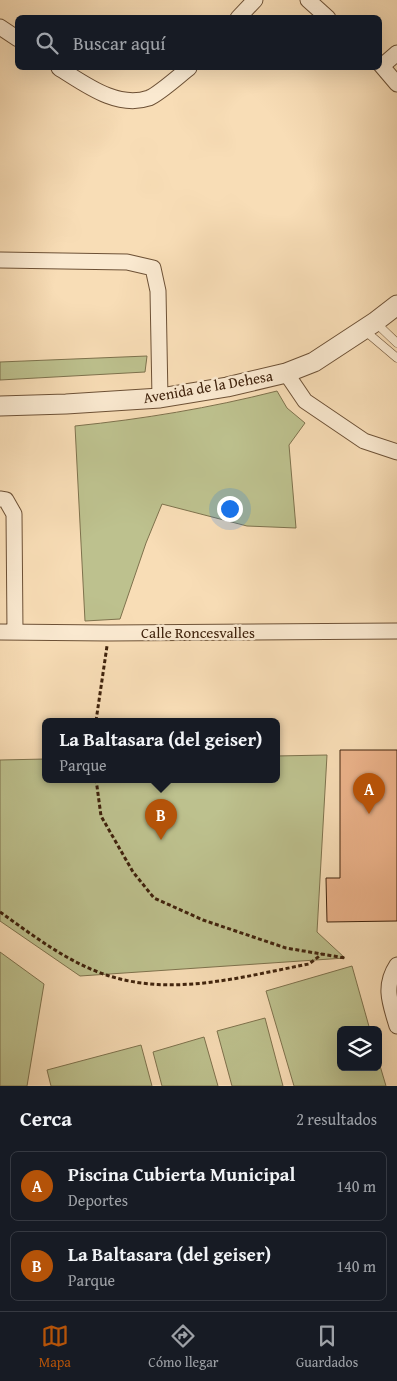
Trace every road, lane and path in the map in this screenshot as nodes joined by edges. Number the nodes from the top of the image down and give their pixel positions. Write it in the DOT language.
graph roads {
  1 [pos="254,0"];
  2 [pos="308,0"];
  3 [pos="241,15"];
  4 [pos="325,15"];
  5 [pos="0,27"];
  6 [pos="15,37"];
  7 [pos="397,53"];
  8 [pos="382,64"];
  9 [pos="382,66"];
  10 [pos="63,70"];
  11 [pos="186,70"];
  12 [pos="397,84"];
  13 [pos="0,260"];
  14 [pos="397,305"];
  15 [pos="369,326"];
  16 [pos="397,343"];
  17 [pos="397,358"];
  18 [pos="286,373"];
  19 [pos="160,398"];
  20 [pos="0,406"];
  21 [pos="397,452"];
  22 [pos="0,499"];
  23 [pos="397,631"];
  24 [pos="0,632"];
  25 [pos="16,632"];
  26 [pos="108,633"];
  27 [pos="96,718"];
  28 [pos="97,783"];
  29 [pos="0,912"];
  30 [pos="322,954"];
  31 [pos="345,958"];
  32 [pos="397,965"];
  33 [pos="397,1026"];
  1 -- 3 [label="street"];
  2 -- 4 [label="street"];
  5 -- 6 [label="street"];
  7 -- 8 [label="street"];
  9 -- 12 [label="street"];
  10 -- 11 [label="street"];
  13 -- 19 [label="street"];
  14 -- 15 [label="street, Avenida de la Dehesa"];
  15 -- 16 [label="lane"];
  15 -- 17 [label="lane"];
  15 -- 18 [label="street, Avenida de la Dehesa"];
  18 -- 19 [label="street, Avenida de la Dehesa"];
  18 -- 21 [label="street"];
  19 -- 20 [label="street, Avenida de la Dehesa"];
  22 -- 25 [label="street"];
  23 -- 26 [label="street, Calle Roncesvalles"];
  24 -- 25 [label="street, Calle Roncesvalles"];
  25 -- 26 [label="street, Calle Roncesvalles"];
  26 -- 27 [label="path"];
  28 -- 30 [label="path"];
  29 -- 30 [label="path"];
  30 -- 31 [label="path"];
  32 -- 33 [label="street"];
}
